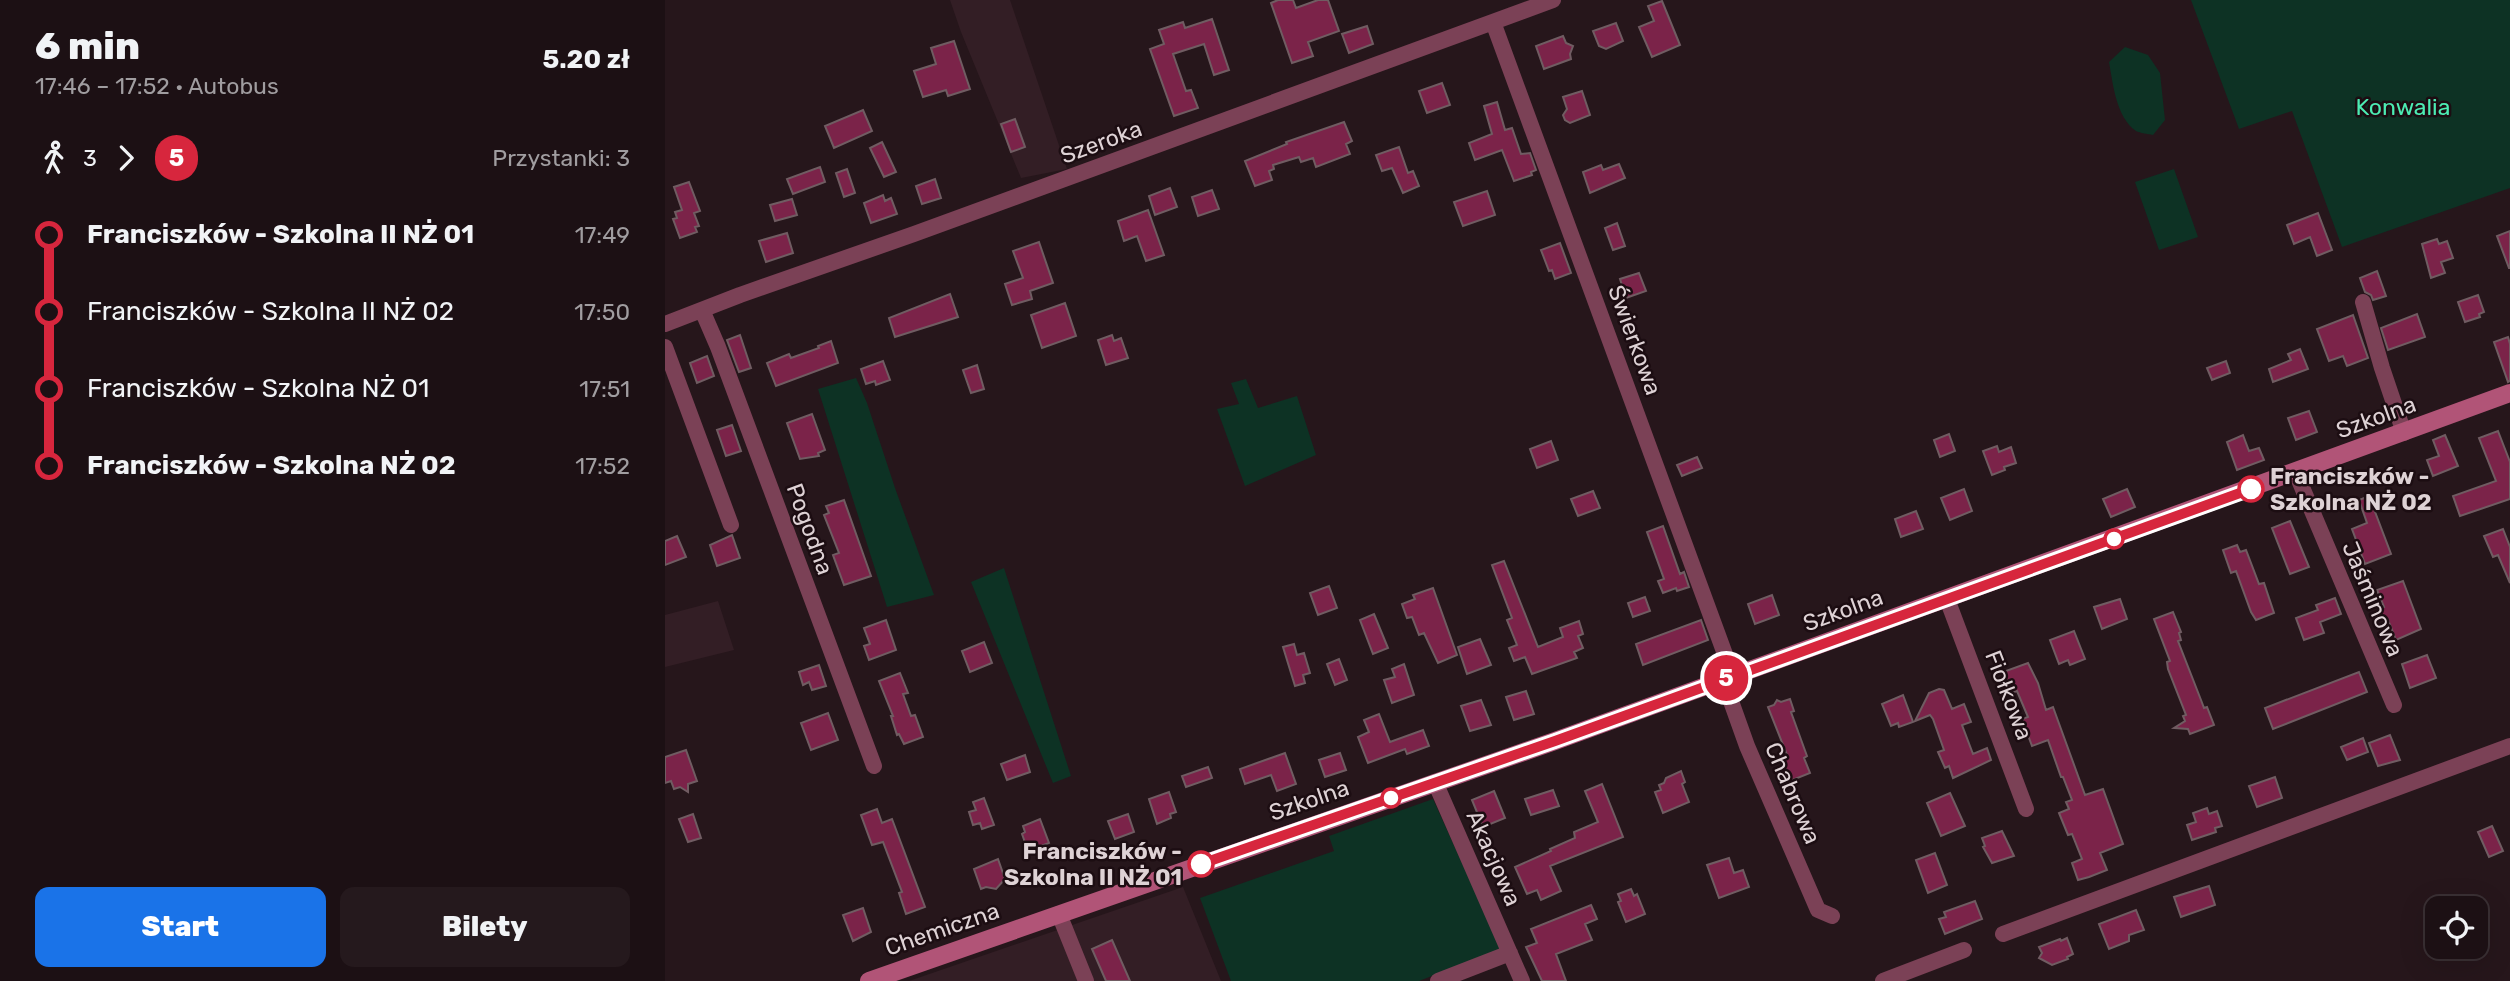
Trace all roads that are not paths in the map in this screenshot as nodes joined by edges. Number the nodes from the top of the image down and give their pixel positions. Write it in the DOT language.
graph roads {
  1 [pos="1553,0"];
  2 [pos="1493,22"];
  3 [pos="2363,302"];
  4 [pos="702,310"];
  5 [pos="665,324"];
  6 [pos="665,347"];
  7 [pos="2510,393"];
  8 [pos="2404,433"];
  9 [pos="2296,473"];
  10 [pos="731,525"];
  11 [pos="1947,598"];
  12 [pos="1727,678"];
  13 [pos="2394,705"];
  14 [pos="2510,746"];
  15 [pos="874,765"];
  16 [pos="1435,782"];
  17 [pos="2027,808"];
  18 [pos="1190,867"];
  19 [pos="1059,914"];
  20 [pos="1832,916"];
  21 [pos="2003,934"];
  22 [pos="1964,950"];
  23 [pos="1510,953"];
  24 [pos="869,981"];
  25 [pos="1086,981"];
  26 [pos="1438,981"];
  27 [pos="1522,981"];
  28 [pos="1883,981"];
  1 -- 2 [label="street, Szeroka"];
  2 -- 4 [label="street, Szeroka"];
  2 -- 12 [label="street, Świerkowa"];
  3 -- 8 [label="street"];
  4 -- 5 [label="street, Szeroka"];
  4 -- 15 [label="street, Pogodna"];
  6 -- 10 [label="street"];
  7 -- 8 [label="street, Szkolna"];
  8 -- 9 [label="street, Szkolna"];
  9 -- 11 [label="street, Szkolna"];
  9 -- 13 [label="street, Jaśminowa"];
  11 -- 12 [label="street, Szkolna"];
  11 -- 17 [label="street, Fiołkowa"];
  12 -- 16 [label="street, Szkolna"];
  12 -- 20 [label="street, Chabrowa"];
  14 -- 21 [label="street"];
  16 -- 18 [label="street, Szkolna"];
  16 -- 23 [label="street, Akacjowa"];
  18 -- 19 [label="street, Chemiczna"];
  19 -- 24 [label="street, Chemiczna"];
  19 -- 25 [label="street"];
  22 -- 28 [label="street"];
  23 -- 26 [label="street"];
  23 -- 27 [label="street, Akacjowa"];
}
